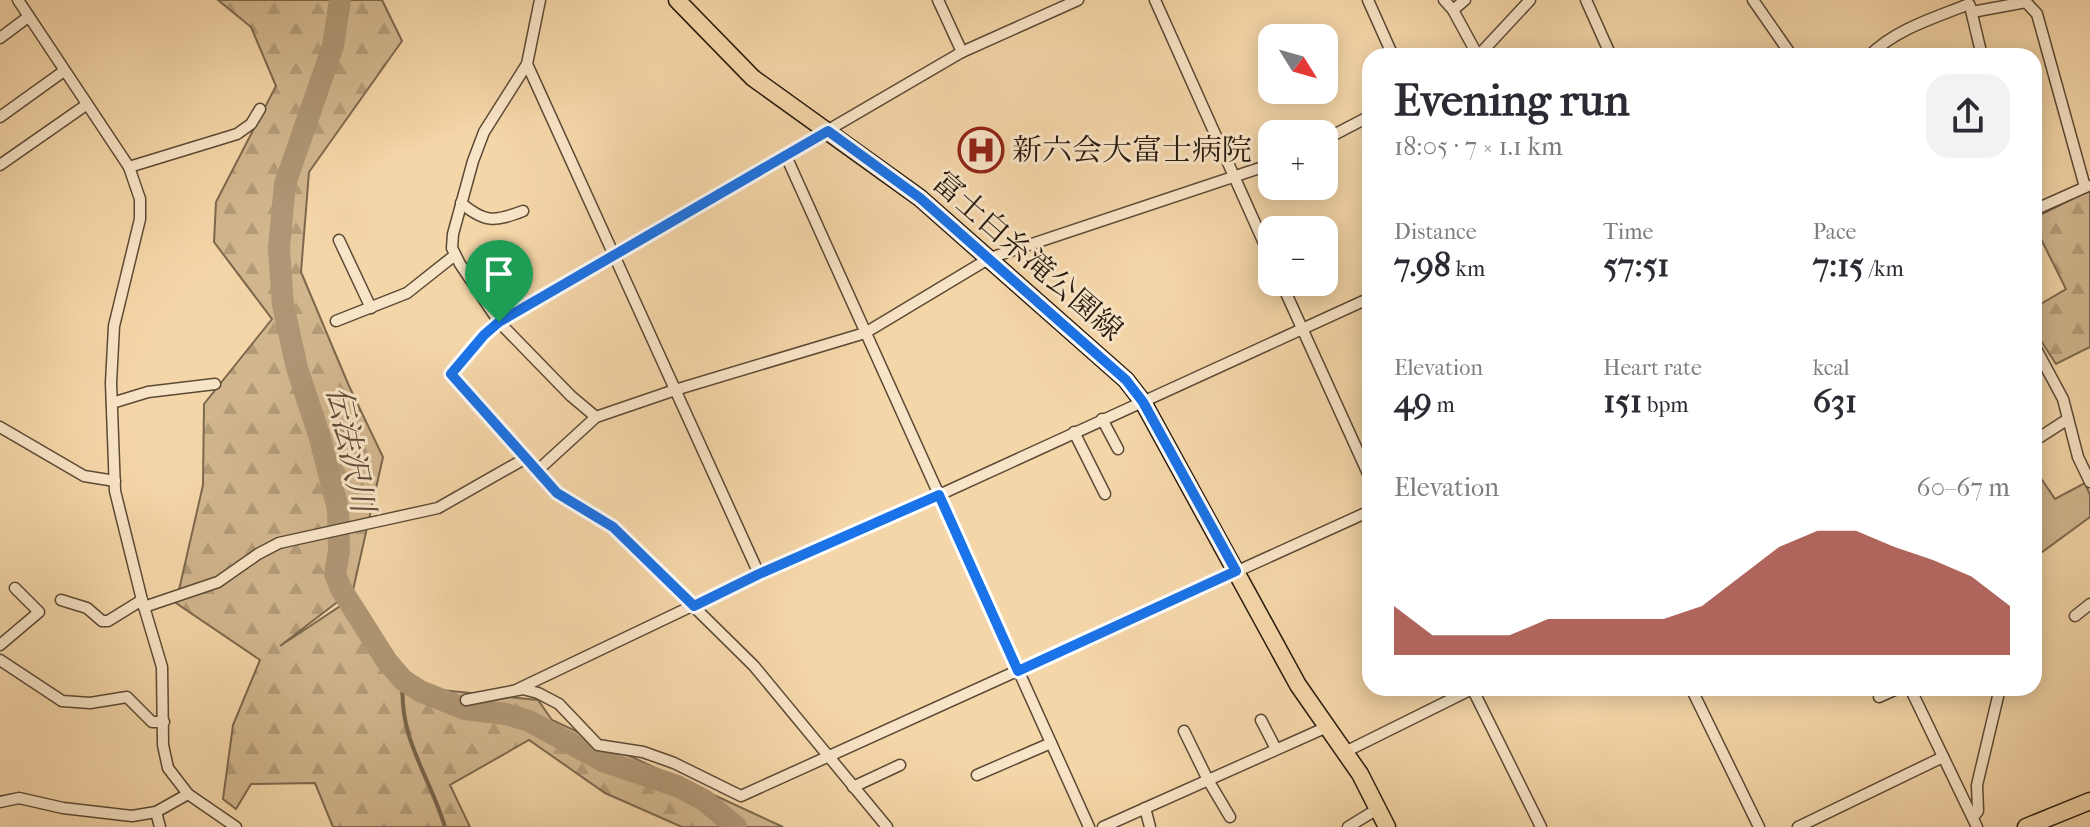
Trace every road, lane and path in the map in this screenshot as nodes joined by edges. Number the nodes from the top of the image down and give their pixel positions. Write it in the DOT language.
graph roads {
  1 [pos="18,0"];
  2 [pos="540,0"];
  3 [pos="677,0"];
  4 [pos="938,0"];
  5 [pos="1078,0"];
  6 [pos="1155,0"];
  7 [pos="1368,0"];
  8 [pos="1444,0"];
  9 [pos="1465,0"];
  10 [pos="1530,0"];
  11 [pos="1586,0"];
  12 [pos="1753,0"];
  13 [pos="1970,6"];
  14 [pos="1453,10"];
  15 [pos="28,17"];
  16 [pos="0,38"];
  17 [pos="1489,44"];
  18 [pos="1389,48"];
  19 [pos="1474,48"];
  20 [pos="1485,48"];
  21 [pos="1491,48"];
  22 [pos="1607,48"];
  23 [pos="1786,48"];
  24 [pos="1877,48"];
  25 [pos="1980,48"];
  26 [pos="962,52"];
  27 [pos="527,64"];
  28 [pos="64,71"];
  29 [pos="86,105"];
  30 [pos="260,109"];
  31 [pos="0,117"];
  32 [pos="1362,120"];
  33 [pos="828,131"];
  34 [pos="1338,133"];
  35 [pos="786,156"];
  36 [pos="0,165"];
  37 [pos="129,167"];
  38 [pos="1258,169"];
  39 [pos="1235,177"];
  40 [pos="2088,186"];
  41 [pos="461,203"];
  42 [pos="2042,206"];
  43 [pos="523,211"];
  44 [pos="1258,229"];
  45 [pos="339,240"];
  46 [pos="455,255"];
  47 [pos="615,255"];
  48 [pos="990,258"];
  49 [pos="1287,296"];
  50 [pos="1362,302"];
  51 [pos="371,308"];
  52 [pos="336,321"];
  53 [pos="499,322"];
  54 [pos="1302,329"];
  55 [pos="865,333"];
  56 [pos="2042,360"];
  57 [pos="215,384"];
  58 [pos="675,390"];
  59 [pos="1143,402"];
  60 [pos="112,403"];
  61 [pos="596,417"];
  62 [pos="1102,419"];
  63 [pos="2068,419"];
  64 [pos="0,427"];
  65 [pos="1074,432"];
  66 [pos="2042,436"];
  67 [pos="1118,449"];
  68 [pos="526,458"];
  69 [pos="1362,460"];
  70 [pos="537,471"];
  71 [pos="115,481"];
  72 [pos="2090,482"];
  73 [pos="1105,494"];
  74 [pos="939,495"];
  75 [pos="1362,515"];
  76 [pos="1236,571"];
  77 [pos="759,574"];
  78 [pos="15,588"];
  79 [pos="61,600"];
  80 [pos="143,604"];
  81 [pos="2090,604"];
  82 [pos="694,606"];
  83 [pos="2075,616"];
  84 [pos="0,645"];
  85 [pos="0,660"];
  86 [pos="1018,671"];
  87 [pos="511,692"];
  88 [pos="1457,696"];
  89 [pos="1477,696"];
  90 [pos="1695,696"];
  91 [pos="1914,696"];
  92 [pos="1998,696"];
  93 [pos="466,700"];
  94 [pos="1261,720"];
  95 [pos="164,722"];
  96 [pos="1327,727"];
  97 [pos="1184,731"];
  98 [pos="1051,743"];
  99 [pos="1276,749"];
  100 [pos="1345,752"];
  101 [pos="828,757"];
  102 [pos="1943,757"];
  103 [pos="900,765"];
  104 [pos="977,775"];
  105 [pos="1208,780"];
  106 [pos="853,787"];
  107 [pos="188,794"];
  108 [pos="2090,801"];
  109 [pos="0,802"];
  110 [pos="1145,808"];
  111 [pos="1379,808"];
  112 [pos="156,812"];
  113 [pos="1230,817"];
  114 [pos="2065,820"];
  115 [pos="1975,822"];
  116 [pos="160,827"];
  117 [pos="236,827"];
  118 [pos="887,827"];
  119 [pos="1089,827"];
  120 [pos="1103,827"];
  121 [pos="1150,827"];
  122 [pos="1348,827"];
  123 [pos="1387,827"];
  124 [pos="1541,827"];
  125 [pos="1759,827"];
  126 [pos="1798,827"];
  127 [pos="2026,827"];
  1 -- 15 [label="street"];
  2 -- 27 [label="street"];
  3 -- 33 [label="main road, 富士白糸滝公園線"];
  4 -- 26 [label="street"];
  5 -- 26 [label="street"];
  6 -- 39 [label="street"];
  7 -- 18 [label="street"];
  8 -- 14 [label="street"];
  9 -- 14 [label="street"];
  10 -- 17 [label="street"];
  11 -- 22 [label="street"];
  12 -- 23 [label="street"];
  13 -- 24 [label="street"];
  13 -- 25 [label="street"];
  13 -- 40 [label="street"];
  14 -- 19 [label="street"];
  15 -- 16 [label="street"];
  15 -- 28 [label="street"];
  17 -- 20 [label="street"];
  17 -- 21 [label="street"];
  26 -- 33 [label="street"];
  27 -- 41 [label="street"];
  27 -- 47 [label="street"];
  28 -- 29 [label="street"];
  28 -- 31 [label="street"];
  29 -- 36 [label="street"];
  29 -- 37 [label="street"];
  30 -- 37 [label="street"];
  32 -- 34 [label="street"];
  33 -- 35 [label="street"];
  33 -- 48 [label="main road, 富士白糸滝公園線"];
  35 -- 47 [label="street"];
  35 -- 55 [label="street"];
  37 -- 60 [label="street"];
  38 -- 39 [label="street"];
  39 -- 44 [label="street"];
  39 -- 48 [label="street"];
  40 -- 42 [label="street"];
  41 -- 43 [label="street"];
  41 -- 46 [label="street"];
  45 -- 51 [label="street"];
  46 -- 51 [label="street"];
  46 -- 53 [label="street"];
  47 -- 53 [label="street"];
  47 -- 58 [label="street"];
  48 -- 55 [label="street"];
  48 -- 59 [label="main road, 富士白糸滝公園線"];
  49 -- 54 [label="street"];
  50 -- 54 [label="street"];
  51 -- 52 [label="street"];
  53 -- 61 [label="street"];
  53 -- 68 [label="street"];
  54 -- 59 [label="street"];
  54 -- 69 [label="street"];
  55 -- 58 [label="street"];
  55 -- 74 [label="street"];
  56 -- 63 [label="street"];
  57 -- 60 [label="street"];
  58 -- 61 [label="street"];
  58 -- 77 [label="street"];
  59 -- 62 [label="street"];
  59 -- 76 [label="main road, 富士白糸滝公園線"];
  60 -- 71 [label="street"];
  61 -- 70 [label="street"];
  62 -- 65 [label="street"];
  62 -- 67 [label="street"];
  63 -- 66 [label="street"];
  63 -- 72 [label="street"];
  64 -- 71 [label="street"];
  65 -- 73 [label="street"];
  65 -- 74 [label="street"];
  68 -- 70 [label="street"];
  68 -- 80 [label="street"];
  70 -- 82 [label="street"];
  71 -- 80 [label="street"];
  74 -- 77 [label="street"];
  74 -- 86 [label="street"];
  75 -- 76 [label="street"];
  76 -- 86 [label="street"];
  76 -- 96 [label="main road, 富士白糸滝公園線"];
  77 -- 82 [label="street"];
  78 -- 84 [label="street"];
  79 -- 80 [label="street"];
  80 -- 95 [label="street"];
  81 -- 83 [label="street"];
  82 -- 87 [label="street"];
  82 -- 101 [label="street"];
  85 -- 95 [label="street"];
  86 -- 98 [label="street"];
  86 -- 101 [label="street"];
  87 -- 93 [label="street"];
  87 -- 101 [label="street"];
  88 -- 100 [label="street"];
  89 -- 124 [label="street"];
  90 -- 125 [label="street"];
  91 -- 102 [label="street"];
  92 -- 115 [label="street"];
  94 -- 99 [label="street"];
  95 -- 107 [label="street"];
  96 -- 99 [label="street"];
  96 -- 100 [label="main road, 富士白糸滝公園線"];
  97 -- 105 [label="street"];
  98 -- 104 [label="street"];
  98 -- 119 [label="street"];
  99 -- 105 [label="street"];
  100 -- 111 [label="main road, 富士白糸滝公園線"];
  101 -- 106 [label="street"];
  102 -- 115 [label="street"];
  102 -- 126 [label="street"];
  103 -- 106 [label="street"];
  105 -- 110 [label="street"];
  105 -- 113 [label="street"];
  106 -- 118 [label="street"];
  107 -- 112 [label="street"];
  107 -- 117 [label="street"];
  108 -- 114 [label="main road"];
  109 -- 112 [label="street"];
  110 -- 120 [label="street"];
  110 -- 121 [label="street"];
  111 -- 122 [label="street"];
  111 -- 123 [label="main road, 富士白糸滝公園線"];
  112 -- 116 [label="street"];
  114 -- 127 [label="main road"];
}
